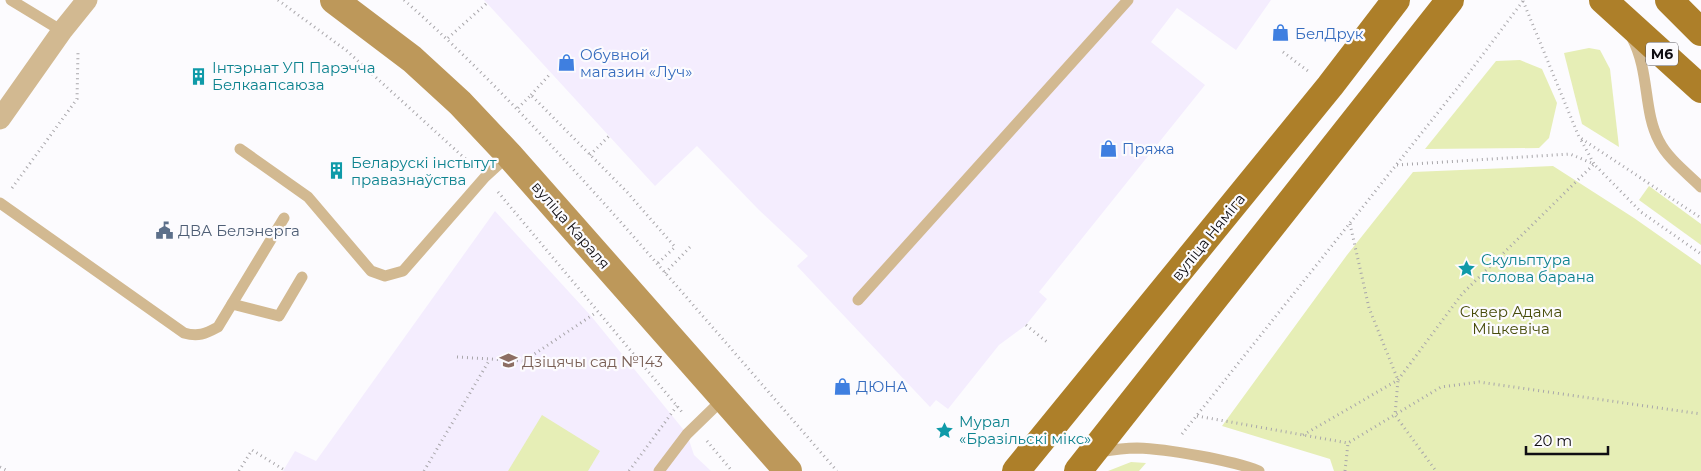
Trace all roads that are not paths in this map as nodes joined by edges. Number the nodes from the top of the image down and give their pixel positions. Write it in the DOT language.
graph roads {
  1 [pos="11,0"];
  2 [pos="87,0"];
  3 [pos="334,0"];
  4 [pos="1128,0"];
  5 [pos="1396,0"];
  6 [pos="1450,0"];
  7 [pos="1668,0"];
  8 [pos="1613,9"];
  9 [pos="62,31"];
  10 [pos="1701,32"];
  11 [pos="1701,89"];
  12 [pos="0,119"];
  13 [pos="240,149"];
  14 [pos="509,155"];
  15 [pos="1701,187"];
  16 [pos="0,203"];
  17 [pos="284,218"];
  18 [pos="302,277"];
  19 [pos="858,300"];
  20 [pos="232,304"];
  21 [pos="724,399"];
  22 [pos="1086,461"];
  23 [pos="659,471"];
  24 [pos="788,471"];
  25 [pos="1016,471"];
  26 [pos="1259,471"];
  1 -- 9 [label="lane"];
  2 -- 9 [label="street"];
  3 -- 14 [label="main road, вуліца Караля"];
  4 -- 19 [label="lane"];
  5 -- 25 [label="main road, вуліца Няміга"];
  6 -- 22 [label="main road"];
  7 -- 10 [label="main road"];
  8 -- 11 [label="main road, М6"];
  8 -- 15 [label="lane"];
  9 -- 12 [label="street"];
  13 -- 14 [label="lane"];
  14 -- 21 [label="main road, вуліца Караля"];
  16 -- 20 [label="lane"];
  17 -- 20 [label="lane"];
  18 -- 20 [label="lane"];
  21 -- 23 [label="lane"];
  21 -- 24 [label="main road, вуліца Караля"];
  22 -- 26 [label="lane"];
}
